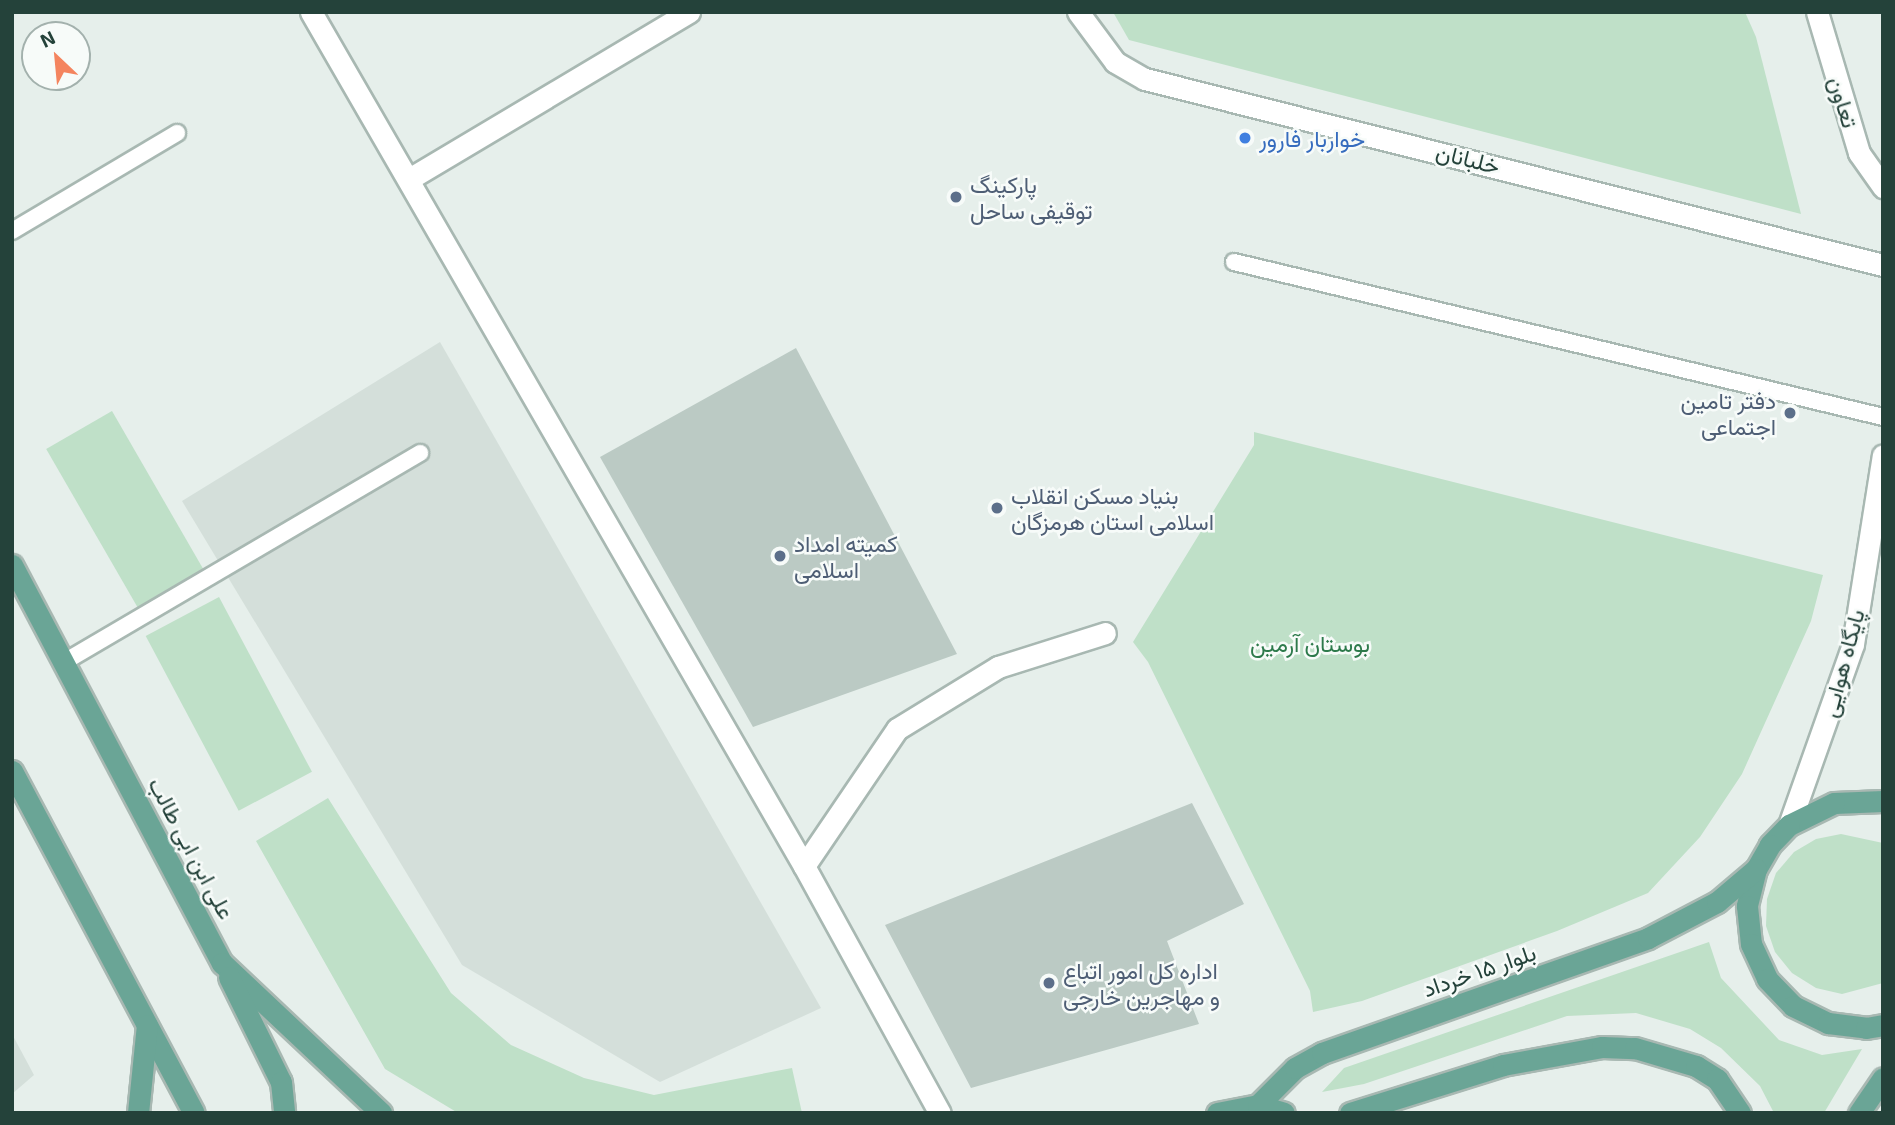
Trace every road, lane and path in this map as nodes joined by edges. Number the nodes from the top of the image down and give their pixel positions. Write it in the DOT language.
graph roads {
  1 [pos="311,12"];
  2 [pos="689,12"];
  3 [pos="1078,12"];
  4 [pos="1817,12"];
  5 [pos="177,133"];
  6 [pos="409,179"];
  7 [pos="1883,187"];
  8 [pos="12,231"];
  9 [pos="1234,261"];
  10 [pos="1883,265"];
  11 [pos="1883,417"];
  12 [pos="420,453"];
  13 [pos="1883,455"];
  14 [pos="12,565"];
  15 [pos="1105,633"];
  16 [pos="64,663"];
  17 [pos="12,771"];
  18 [pos="1883,802"];
  19 [pos="1789,825"];
  20 [pos="804,866"];
  21 [pos="1756,869"];
  22 [pos="222,963"];
  23 [pos="147,1025"];
  24 [pos="1883,1025"];
  25 [pos="1883,1078"];
  26 [pos="1258,1105"];
  27 [pos="138,1113"];
  28 [pos="194,1113"];
  29 [pos="284,1113"];
  30 [pos="381,1113"];
  31 [pos="940,1113"];
  32 [pos="1217,1113"];
  33 [pos="1284,1113"];
  34 [pos="1350,1113"];
  35 [pos="1740,1113"];
  36 [pos="1859,1113"];
  1 -- 6 [label="street"];
  2 -- 6 [label="street"];
  3 -- 10 [label="street, خلبانان"];
  4 -- 7 [label="street, تعاون"];
  5 -- 8 [label="lane"];
  6 -- 20 [label="street"];
  9 -- 11 [label="lane"];
  12 -- 16 [label="lane"];
  13 -- 19 [label="street, پایگاه هوایی"];
  14 -- 16 [label="main road, علی ابن ابی طالب"];
  15 -- 20 [label="street"];
  16 -- 22 [label="main road, علی ابن ابی طالب"];
  17 -- 23 [label="main road"];
  18 -- 19 [label="main road"];
  19 -- 21 [label="main road"];
  20 -- 31 [label="street"];
  21 -- 24 [label="main road"];
  21 -- 26 [label="main road, بلوار ۱۵ خرداد"];
  22 -- 29 [label="main road"];
  22 -- 30 [label="main road, علی ابن ابی طالب"];
  23 -- 27 [label="main road"];
  23 -- 28 [label="main road"];
  25 -- 36 [label="main road"];
  26 -- 32 [label="main road"];
  26 -- 33 [label="main road"];
  34 -- 35 [label="main road"];
}
